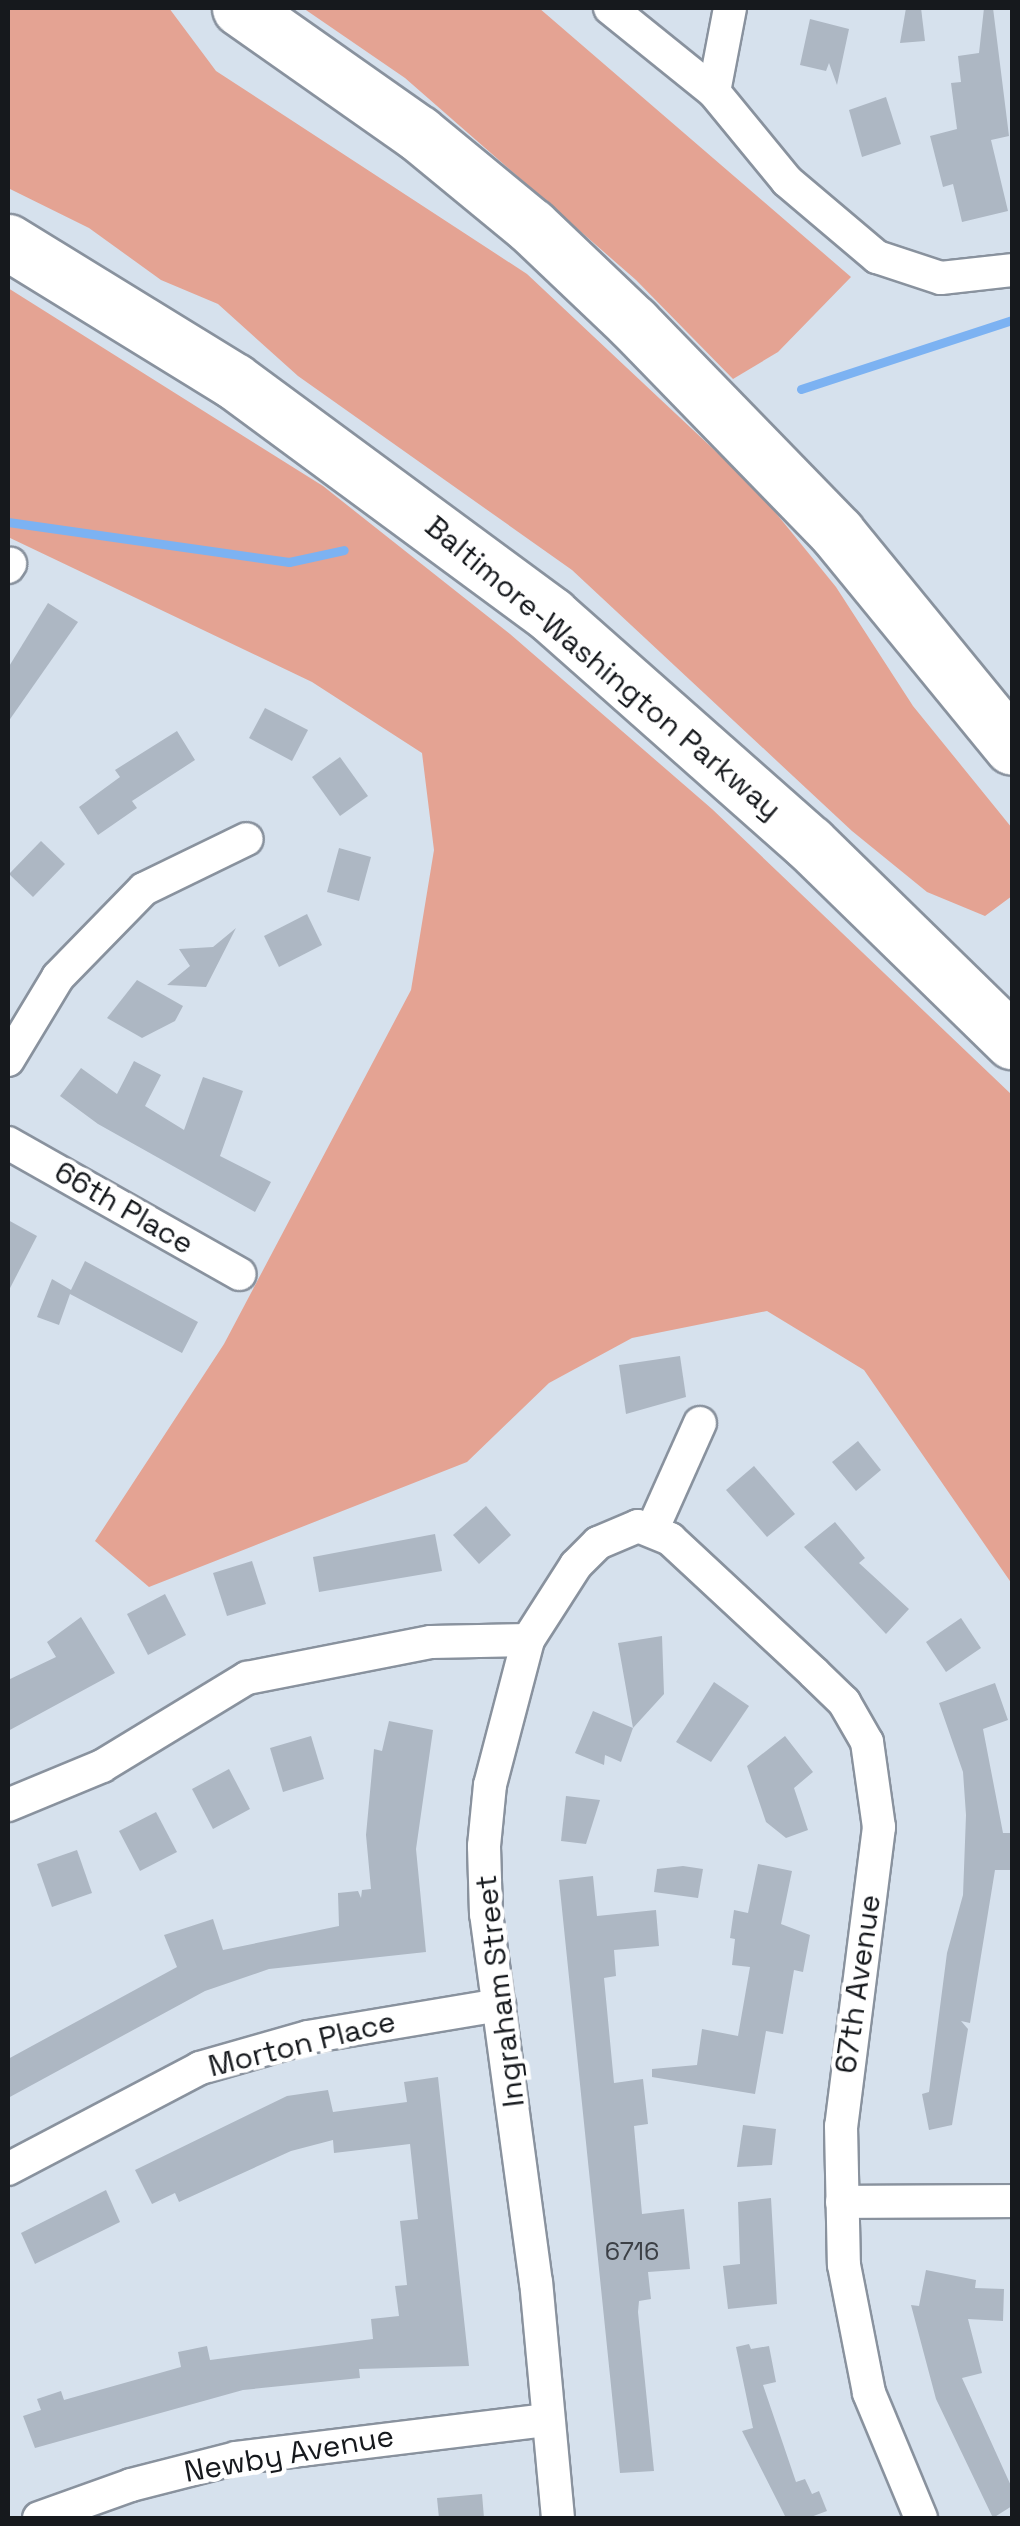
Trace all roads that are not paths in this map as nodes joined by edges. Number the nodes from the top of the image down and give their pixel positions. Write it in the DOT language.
graph roads {
  1 [pos="240,8"];
  2 [pos="610,8"];
  3 [pos="730,8"];
  4 [pos="714,92"];
  5 [pos="8,242"];
  6 [pos="1009,270"];
  7 [pos="1012,747"];
  8 [pos="247,839"];
  9 [pos="1012,1040"];
  10 [pos="8,1060"];
  11 [pos="8,1143"];
  12 [pos="240,1274"];
  13 [pos="700,1423"];
  14 [pos="653,1528"];
  15 [pos="528,1640"];
  16 [pos="8,1804"];
  17 [pos="499,2006"];
  18 [pos="8,2169"];
  19 [pos="1012,2201"];
  20 [pos="842,2202"];
  21 [pos="546,2420"];
  22 [pos="39,2518"];
  23 [pos="558,2518"];
  24 [pos="921,2518"];
  1 -- 7 [label="highway"];
  2 -- 4 [label="street"];
  3 -- 4 [label="street"];
  4 -- 6 [label="street"];
  5 -- 9 [label="highway, Baltimore-Washington Parkway"];
  8 -- 10 [label="street"];
  11 -- 12 [label="street, 66th Place"];
  13 -- 14 [label="street"];
  14 -- 15 [label="street, Ingraham Street"];
  14 -- 20 [label="street, 67th Avenue"];
  15 -- 16 [label="street"];
  15 -- 17 [label="street, Ingraham Street"];
  17 -- 18 [label="street, Morton Place"];
  17 -- 21 [label="street, Ingraham Street"];
  19 -- 20 [label="street"];
  20 -- 24 [label="street, 67th Avenue"];
  21 -- 22 [label="street, Newby Avenue"];
  21 -- 23 [label="street, Ingraham Street"];
}
